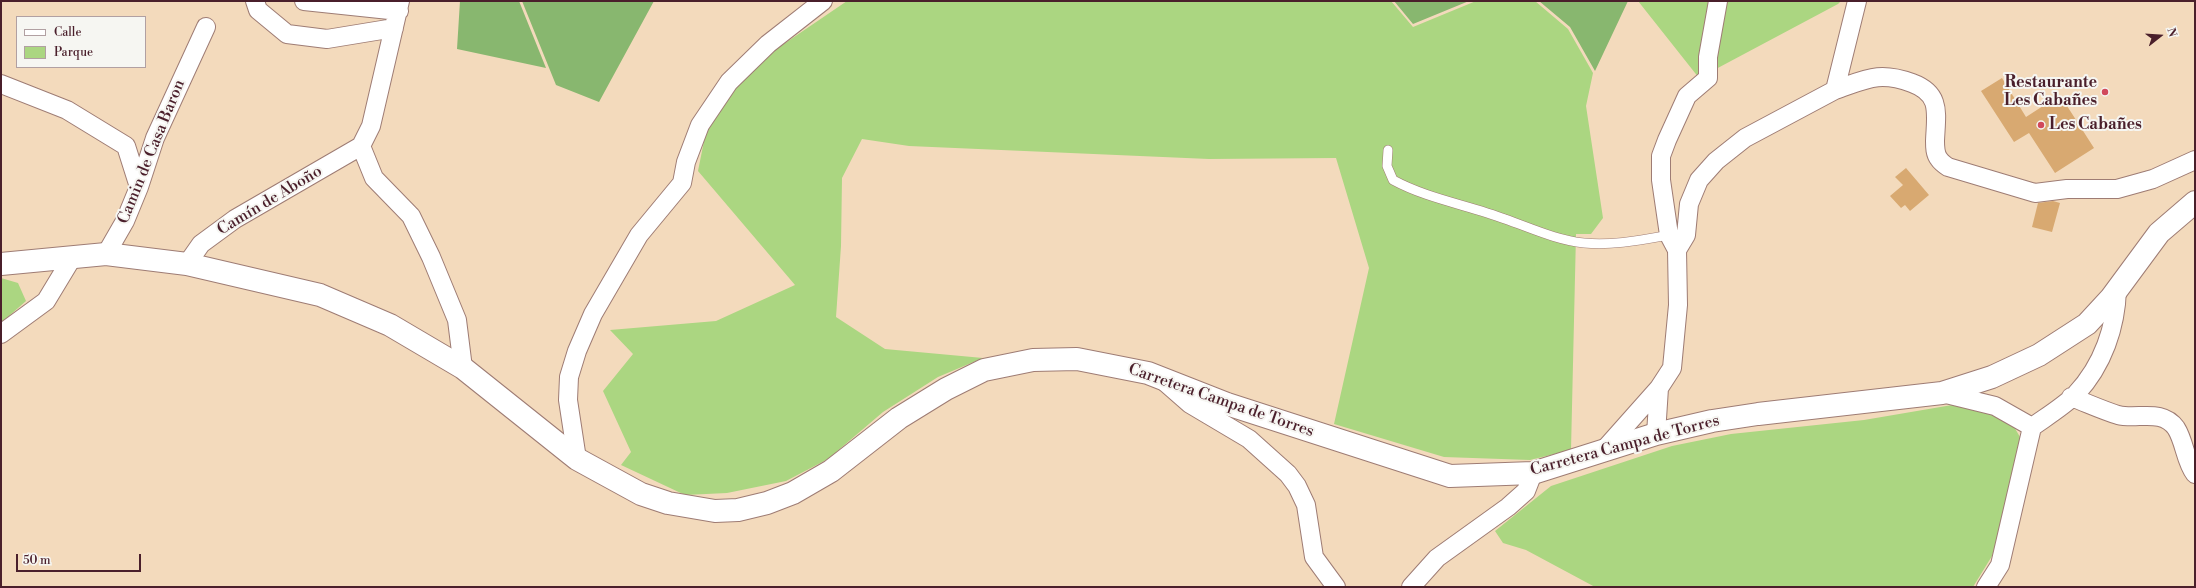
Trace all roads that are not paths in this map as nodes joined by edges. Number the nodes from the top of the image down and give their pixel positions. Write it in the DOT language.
graph roads {
  1 [pos="255,1"];
  2 [pos="304,1"];
  3 [pos="823,1"];
  4 [pos="1718,1"];
  5 [pos="1857,1"];
  6 [pos="400,6"];
  7 [pos="206,27"];
  8 [pos="394,28"];
  9 [pos="1,84"];
  10 [pos="1836,90"];
  11 [pos="361,146"];
  12 [pos="1388,150"];
  13 [pos="2195,160"];
  14 [pos="139,187"];
  15 [pos="2195,202"];
  16 [pos="1673,243"];
  17 [pos="106,254"];
  18 [pos="72,258"];
  19 [pos="1,264"];
  20 [pos="187,264"];
  21 [pos="2117,289"];
  22 [pos="1,334"];
  23 [pos="463,368"];
  24 [pos="1160,378"];
  25 [pos="1660,388"];
  26 [pos="1942,393"];
  27 [pos="2071,397"];
  28 [pos="2032,427"];
  29 [pos="1656,434"];
  30 [pos="1603,451"];
  31 [pos="577,459"];
  32 [pos="1533,473"];
  33 [pos="2195,474"];
  34 [pos="1336,587"];
  35 [pos="1411,587"];
  36 [pos="1986,587"];
  1 -- 8 [label="street"];
  2 -- 6 [label="street"];
  3 -- 31 [label="street"];
  4 -- 16 [label="street"];
  5 -- 10 [label="street"];
  6 -- 8 [label="street"];
  7 -- 14 [label="street, Camin de Casa Baron"];
  8 -- 11 [label="street"];
  9 -- 14 [label="street"];
  10 -- 13 [label="street"];
  10 -- 16 [label="street"];
  11 -- 20 [label="street, Camín de Aboño"];
  11 -- 23 [label="street"];
  12 -- 16 [label="lane"];
  14 -- 17 [label="street, Camin de Casa Baron"];
  15 -- 21 [label="street, Carretera Campa de Torres"];
  16 -- 25 [label="street"];
  17 -- 18 [label="street, Carretera Campa de Torres"];
  17 -- 20 [label="street, Carretera Campa de Torres"];
  18 -- 19 [label="street, Carretera Campa de Torres"];
  18 -- 22 [label="street"];
  20 -- 23 [label="street, Carretera Campa de Torres"];
  21 -- 26 [label="street, Carretera Campa de Torres"];
  21 -- 27 [label="street"];
  23 -- 31 [label="street, Carretera Campa de Torres"];
  24 -- 31 [label="street, Carretera Campa de Torres"];
  24 -- 32 [label="street, Carretera Campa de Torres"];
  24 -- 34 [label="street"];
  25 -- 29 [label="street"];
  25 -- 30 [label="street"];
  26 -- 28 [label="street"];
  26 -- 29 [label="street, Carretera Campa de Torres"];
  27 -- 28 [label="street"];
  27 -- 33 [label="street"];
  28 -- 36 [label="street"];
  29 -- 30 [label="street, Carretera Campa de Torres"];
  30 -- 32 [label="street, Carretera Campa de Torres"];
  32 -- 35 [label="street"];
}
